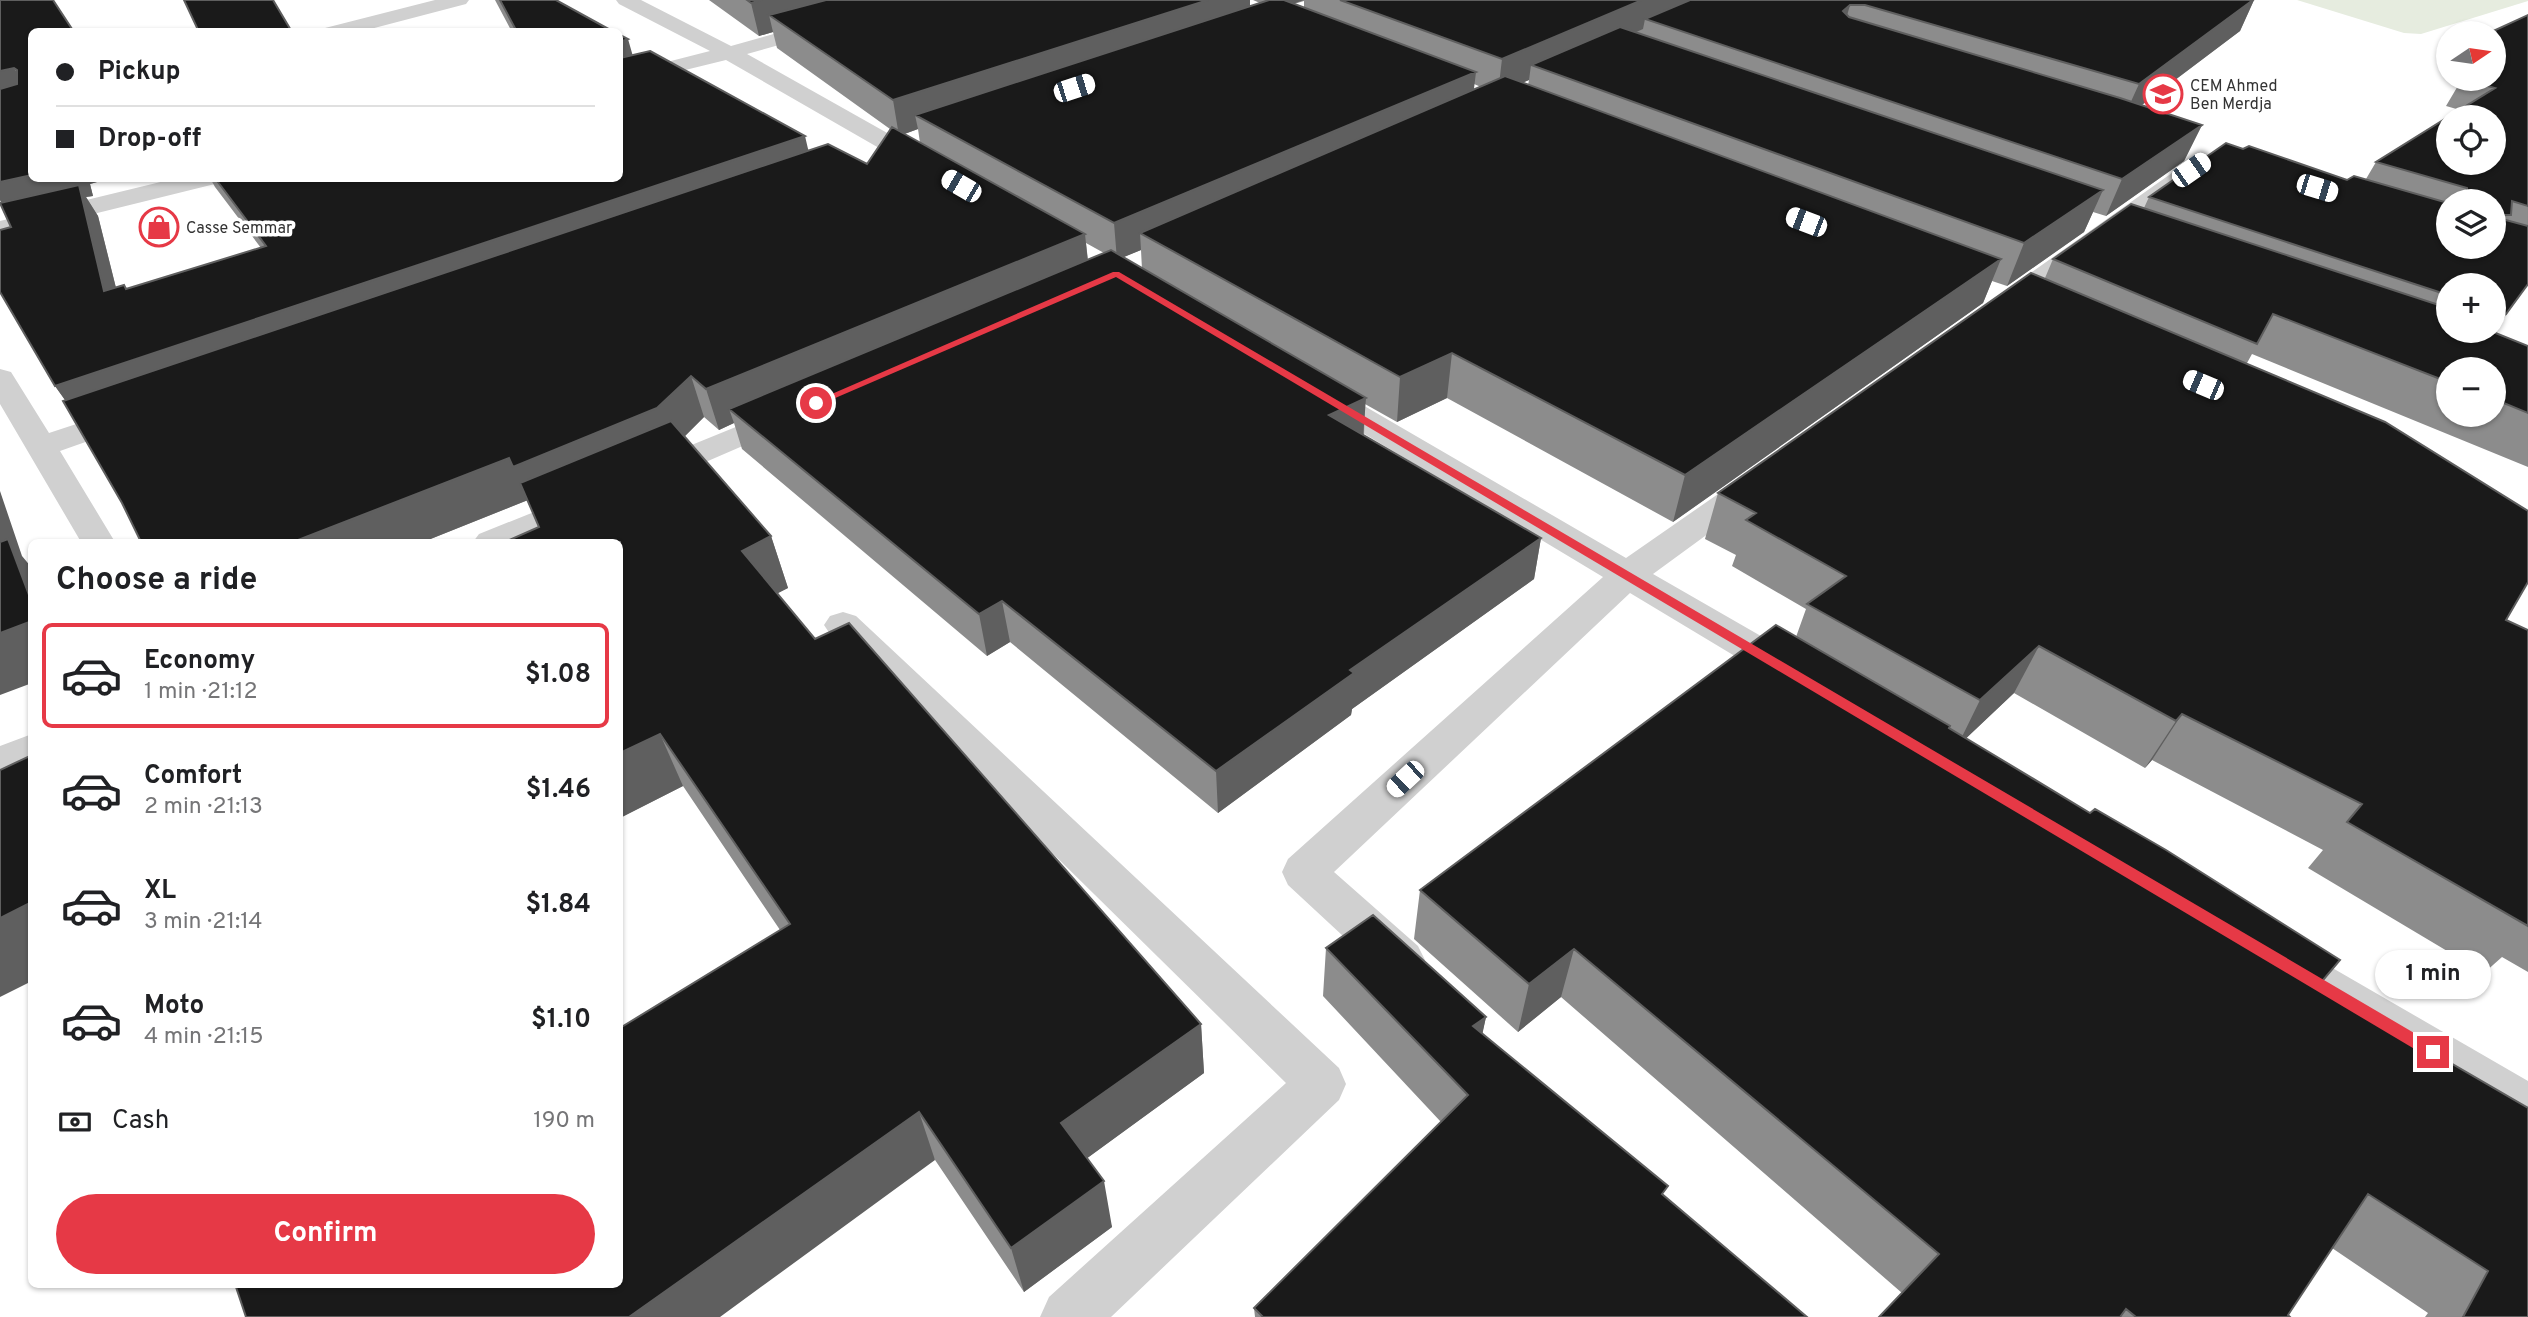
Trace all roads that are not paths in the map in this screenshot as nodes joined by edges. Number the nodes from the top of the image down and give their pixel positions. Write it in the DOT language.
graph roads {
  1 [pos="459,0"];
  2 [pos="626,0"];
  3 [pos="918,0"];
  4 [pos="348,28"];
  5 [pos="729,53"];
  6 [pos="623,79"];
  7 [pos="2212,156"];
  8 [pos="953,181"];
  9 [pos="194,182"];
  10 [pos="0,229"];
  11 [pos="2002,307"];
  12 [pos="0,378"];
  13 [pos="1294,379"];
  14 [pos="159,405"];
  15 [pos="810,405"];
  16 [pos="41,447"];
  17 [pos="1785,462"];
  18 [pos="631,482"];
  19 [pos="606,493"];
  20 [pos="96,539"];
  21 [pos="498,539"];
  22 [pos="1627,575"];
  23 [pos="844,625"];
  24 [pos="1819,689"];
  25 [pos="28,751"];
  26 [pos="0,764"];
  27 [pos="2252,944"];
  28 [pos="1427,983"];
  29 [pos="2528,1108"];
  30 [pos="1069,1317"];
  1 -- 4 [label="street"];
  2 -- 5 [label="street"];
  3 -- 5 [label="street"];
  5 -- 6 [label="street"];
  5 -- 8 [label="street"];
  7 -- 11 [label="street"];
  9 -- 10 [label="street"];
  12 -- 16 [label="street"];
  13 -- 22 [label="street"];
  14 -- 16 [label="street"];
  15 -- 18 [label="street"];
  16 -- 20 [label="street"];
  17 -- 22 [label="street"];
  19 -- 21 [label="street"];
  22 -- 24 [label="street"];
  22 -- 28 [label="street"];
  23 -- 30 [label="street"];
  25 -- 26 [label="street"];
  27 -- 29 [label="street"];
}
